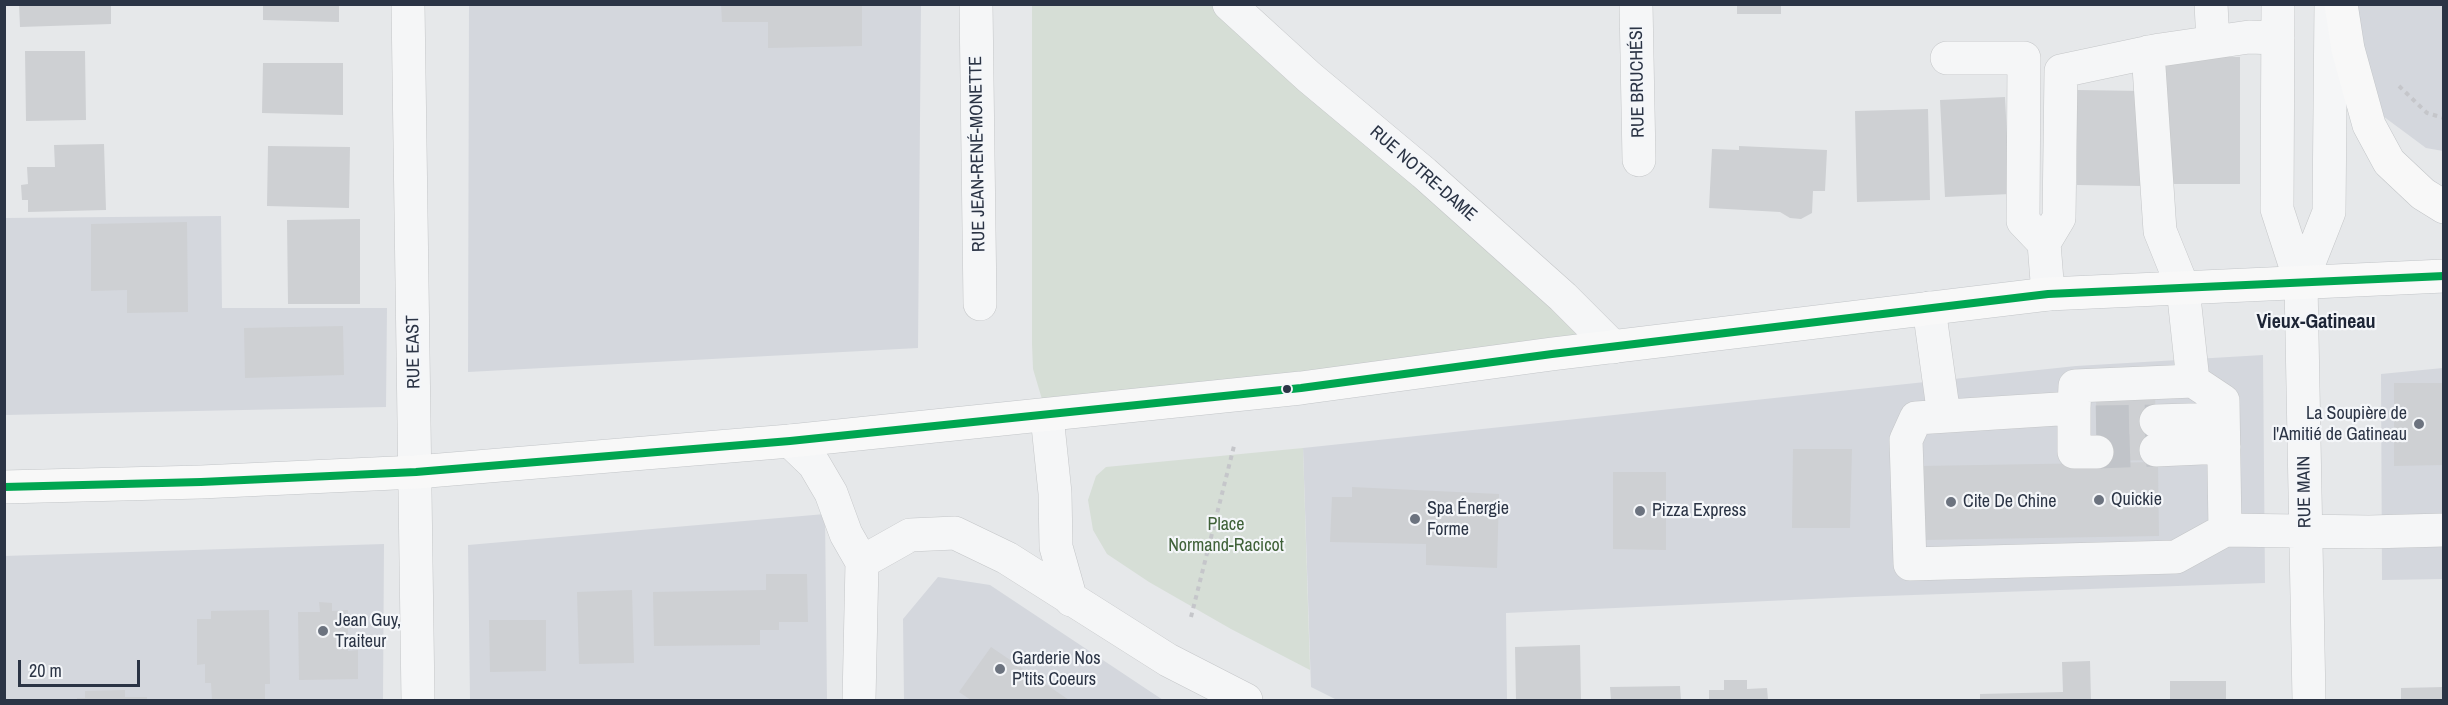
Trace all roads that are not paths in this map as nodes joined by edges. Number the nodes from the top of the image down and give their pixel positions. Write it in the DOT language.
graph roads {
  1 [pos="408,4"];
  2 [pos="976,4"];
  3 [pos="1229,4"];
  4 [pos="1636,4"];
  5 [pos="2211,4"];
  6 [pos="2278,4"];
  7 [pos="2331,4"];
  8 [pos="2341,4"];
  9 [pos="2278,38"];
  10 [pos="2212,42"];
  11 [pos="2148,52"];
  12 [pos="1947,58"];
  13 [pos="1639,160"];
  14 [pos="2444,207"];
  15 [pos="2044,243"];
  16 [pos="2444,276"];
  17 [pos="2301,283"];
  18 [pos="2183,288"];
  19 [pos="2048,294"];
  20 [pos="980,304"];
  21 [pos="1929,308"];
  22 [pos="1613,347"];
  23 [pos="2193,381"];
  24 [pos="1047,416"];
  25 [pos="1944,416"];
  26 [pos="2223,433"];
  27 [pos="2156,435"];
  28 [pos="790,441"];
  29 [pos="416,472"];
  30 [pos="4,487"];
  31 [pos="2225,530"];
  32 [pos="2444,530"];
  33 [pos="2306,531"];
  34 [pos="862,562"];
  35 [pos="1071,600"];
  36 [pos="418,700"];
  37 [pos="859,700"];
  38 [pos="1246,700"];
  39 [pos="2309,700"];
  1 -- 29 [label="street, RUE EAST"];
  2 -- 20 [label="street, RUE JEAN-RENÉ-MONETTE"];
  3 -- 22 [label="street, RUE NOTRE-DAME"];
  4 -- 13 [label="street, RUE BRUCHÉSI"];
  5 -- 10 [label="street"];
  6 -- 9 [label="street, RUE MAIN"];
  7 -- 17 [label="street, RUE MAIN"];
  8 -- 14 [label="main road"];
  9 -- 10 [label="street"];
  9 -- 17 [label="street, RUE MAIN"];
  10 -- 11 [label="street"];
  11 -- 15 [label="street"];
  11 -- 18 [label="street"];
  12 -- 15 [label="street"];
  15 -- 19 [label="street"];
  16 -- 17 [label="main road"];
  17 -- 18 [label="main road"];
  17 -- 33 [label="street, RUE MAIN"];
  18 -- 19 [label="main road"];
  18 -- 23 [label="street"];
  19 -- 21 [label="main road"];
  21 -- 22 [label="main road"];
  21 -- 25 [label="street"];
  22 -- 24 [label="main road"];
  23 -- 25 [label="street"];
  23 -- 26 [label="street"];
  24 -- 28 [label="main road"];
  24 -- 35 [label="street"];
  25 -- 31 [label="street"];
  26 -- 27 [label="street"];
  26 -- 31 [label="street"];
  28 -- 29 [label="main road"];
  28 -- 34 [label="street"];
  29 -- 30 [label="main road"];
  29 -- 36 [label="street, RUE EAST"];
  31 -- 33 [label="street"];
  32 -- 33 [label="street"];
  33 -- 39 [label="street, RUE MAIN"];
  34 -- 35 [label="street"];
  34 -- 37 [label="street"];
  35 -- 38 [label="street"];
}
